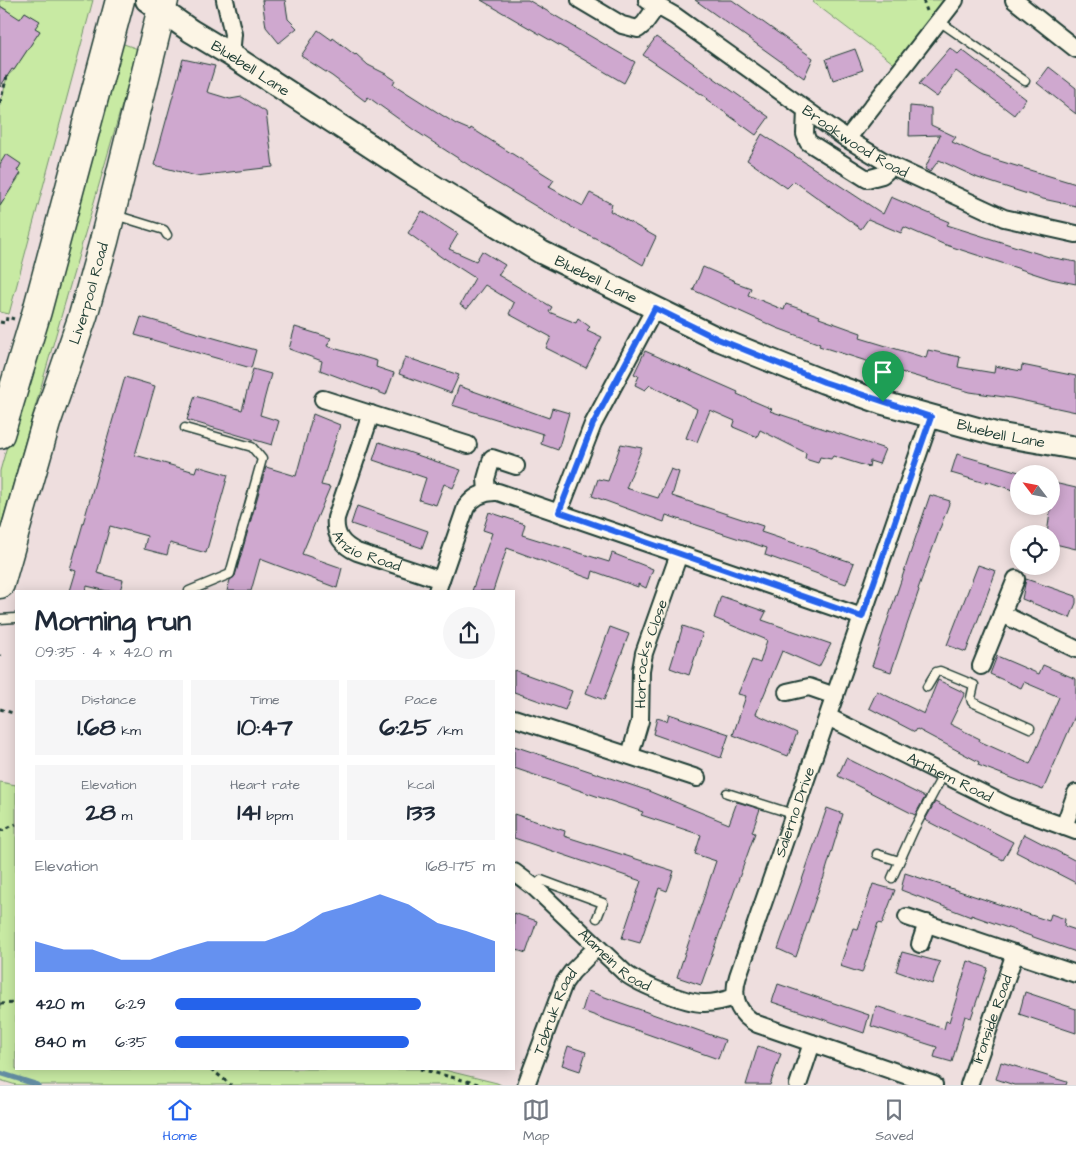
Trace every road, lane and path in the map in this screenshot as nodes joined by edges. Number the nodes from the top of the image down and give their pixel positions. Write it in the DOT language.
graph roads {
  1 [pos="120,0"];
  2 [pos="225,0"];
  3 [pos="580,0"];
  4 [pos="955,0"];
  5 [pos="1014,0"];
  6 [pos="158,3"];
  7 [pos="652,3"];
  8 [pos="939,21"];
  9 [pos="1076,48"];
  10 [pos="231,55"];
  11 [pos="7,76"];
  12 [pos="1025,81"];
  13 [pos="0,103"];
  14 [pos="806,110"];
  15 [pos="846,139"];
  16 [pos="892,166"];
  17 [pos="110,214"];
  18 [pos="1076,234"];
  19 [pos="167,235"];
  20 [pos="655,308"];
  21 [pos="16,319"];
  22 [pos="0,322"];
  23 [pos="323,399"];
  24 [pos="371,414"];
  25 [pos="931,417"];
  26 [pos="185,428"];
  27 [pos="0,434"];
  28 [pos="468,445"];
  29 [pos="1076,448"];
  30 [pos="516,466"];
  31 [pos="487,492"];
  32 [pos="559,512"];
  33 [pos="680,554"];
  34 [pos="1016,579"];
  35 [pos="0,584"];
  36 [pos="439,586"];
  37 [pos="191,590"];
  38 [pos="1002,614"];
  39 [pos="862,617"];
  40 [pos="0,618"];
  41 [pos="15,618"];
  42 [pos="1076,649"];
  43 [pos="977,676"];
  44 [pos="927,687"];
  45 [pos="786,692"];
  46 [pos="835,696"];
  47 [pos="0,709"];
  48 [pos="15,714"];
  49 [pos="828,717"];
  50 [pos="515,718"];
  51 [pos="1030,728"];
  52 [pos="630,755"];
  53 [pos="943,775"];
  54 [pos="697,778"];
  55 [pos="727,793"];
  56 [pos="1076,793"];
  57 [pos="794,814"];
  58 [pos="15,824"];
  59 [pos="1070,829"];
  60 [pos="0,831"];
  61 [pos="877,854"];
  62 [pos="899,862"];
  63 [pos="515,873"];
  64 [pos="892,878"];
  65 [pos="534,887"];
  66 [pos="907,917"];
  67 [pos="597,918"];
  68 [pos="927,923"];
  69 [pos="920,944"];
  70 [pos="597,947"];
  71 [pos="1015,952"];
  72 [pos="1076,974"];
  73 [pos="735,998"];
  74 [pos="15,1002"];
  75 [pos="0,1004"];
  76 [pos="812,1043"];
  77 [pos="212,1070"];
  78 [pos="424,1070"];
  79 [pos="232,1085"];
  80 [pos="482,1085"];
  81 [pos="526,1085"];
  82 [pos="798,1085"];
  83 [pos="934,1085"];
  84 [pos="969,1085"];
  1 -- 27 [label="highway"];
  2 -- 10 [label="street"];
  3 -- 7 [label="street, Brookwood Road"];
  4 -- 8 [label="street"];
  5 -- 9 [label="street"];
  6 -- 10 [label="street, Bluebell Lane"];
  6 -- 17 [label="highway, Liverpool Road"];
  7 -- 14 [label="street, Brookwood Road"];
  8 -- 12 [label="lane"];
  8 -- 15 [label="street"];
  10 -- 20 [label="street, Bluebell Lane"];
  11 -- 13 [label="path"];
  14 -- 15 [label="street, Brookwood Road"];
  14 -- 16 [label="street"];
  15 -- 16 [label="street, Brookwood Road"];
  16 -- 18 [label="street, Brookwood Road"];
  17 -- 19 [label="lane"];
  17 -- 35 [label="highway, Liverpool Road"];
  20 -- 25 [label="street, Bluebell Lane"];
  20 -- 32 [label="street"];
  21 -- 22 [label="path"];
  23 -- 24 [label="street"];
  24 -- 28 [label="street"];
  24 -- 36 [label="street, Anzio Road"];
  25 -- 29 [label="street, Bluebell Lane"];
  25 -- 39 [label="street, Salerno Drive"];
  26 -- 37 [label="lane"];
  30 -- 31 [label="street"];
  31 -- 32 [label="street"];
  31 -- 36 [label="street"];
  32 -- 33 [label="street"];
  33 -- 39 [label="street"];
  33 -- 52 [label="street, Horrocks Close"];
  34 -- 38 [label="street"];
  38 -- 42 [label="street"];
  38 -- 43 [label="street"];
  39 -- 46 [label="street, Salerno Drive"];
  40 -- 41 [label="lane"];
  43 -- 44 [label="lane"];
  43 -- 51 [label="lane"];
  45 -- 46 [label="street"];
  46 -- 49 [label="street, Salerno Drive"];
  47 -- 48 [label="path"];
  49 -- 53 [label="street, Arnhem Road"];
  49 -- 57 [label="street, Salerno Drive"];
  50 -- 52 [label="street"];
  52 -- 54 [label="street"];
  53 -- 59 [label="street, Arnhem Road"];
  53 -- 62 [label="lane"];
  55 -- 57 [label="lane"];
  56 -- 59 [label="street"];
  57 -- 73 [label="street, Salerno Drive"];
  58 -- 60 [label="path"];
  61 -- 62 [label="lane"];
  62 -- 64 [label="lane"];
  63 -- 65 [label="street, Alamein Road"];
  65 -- 67 [label="lane"];
  65 -- 70 [label="street, Alamein Road"];
  66 -- 68 [label="street"];
  68 -- 69 [label="street"];
  68 -- 71 [label="street"];
  70 -- 73 [label="street, Alamein Road"];
  70 -- 81 [label="street, Tobruk Road"];
  71 -- 72 [label="street"];
  71 -- 84 [label="street, Ironside Road"];
  73 -- 76 [label="street"];
  74 -- 75 [label="path"];
  76 -- 82 [label="street"];
  76 -- 83 [label="street"];
  77 -- 79 [label="path"];
  78 -- 80 [label="path"];
}
